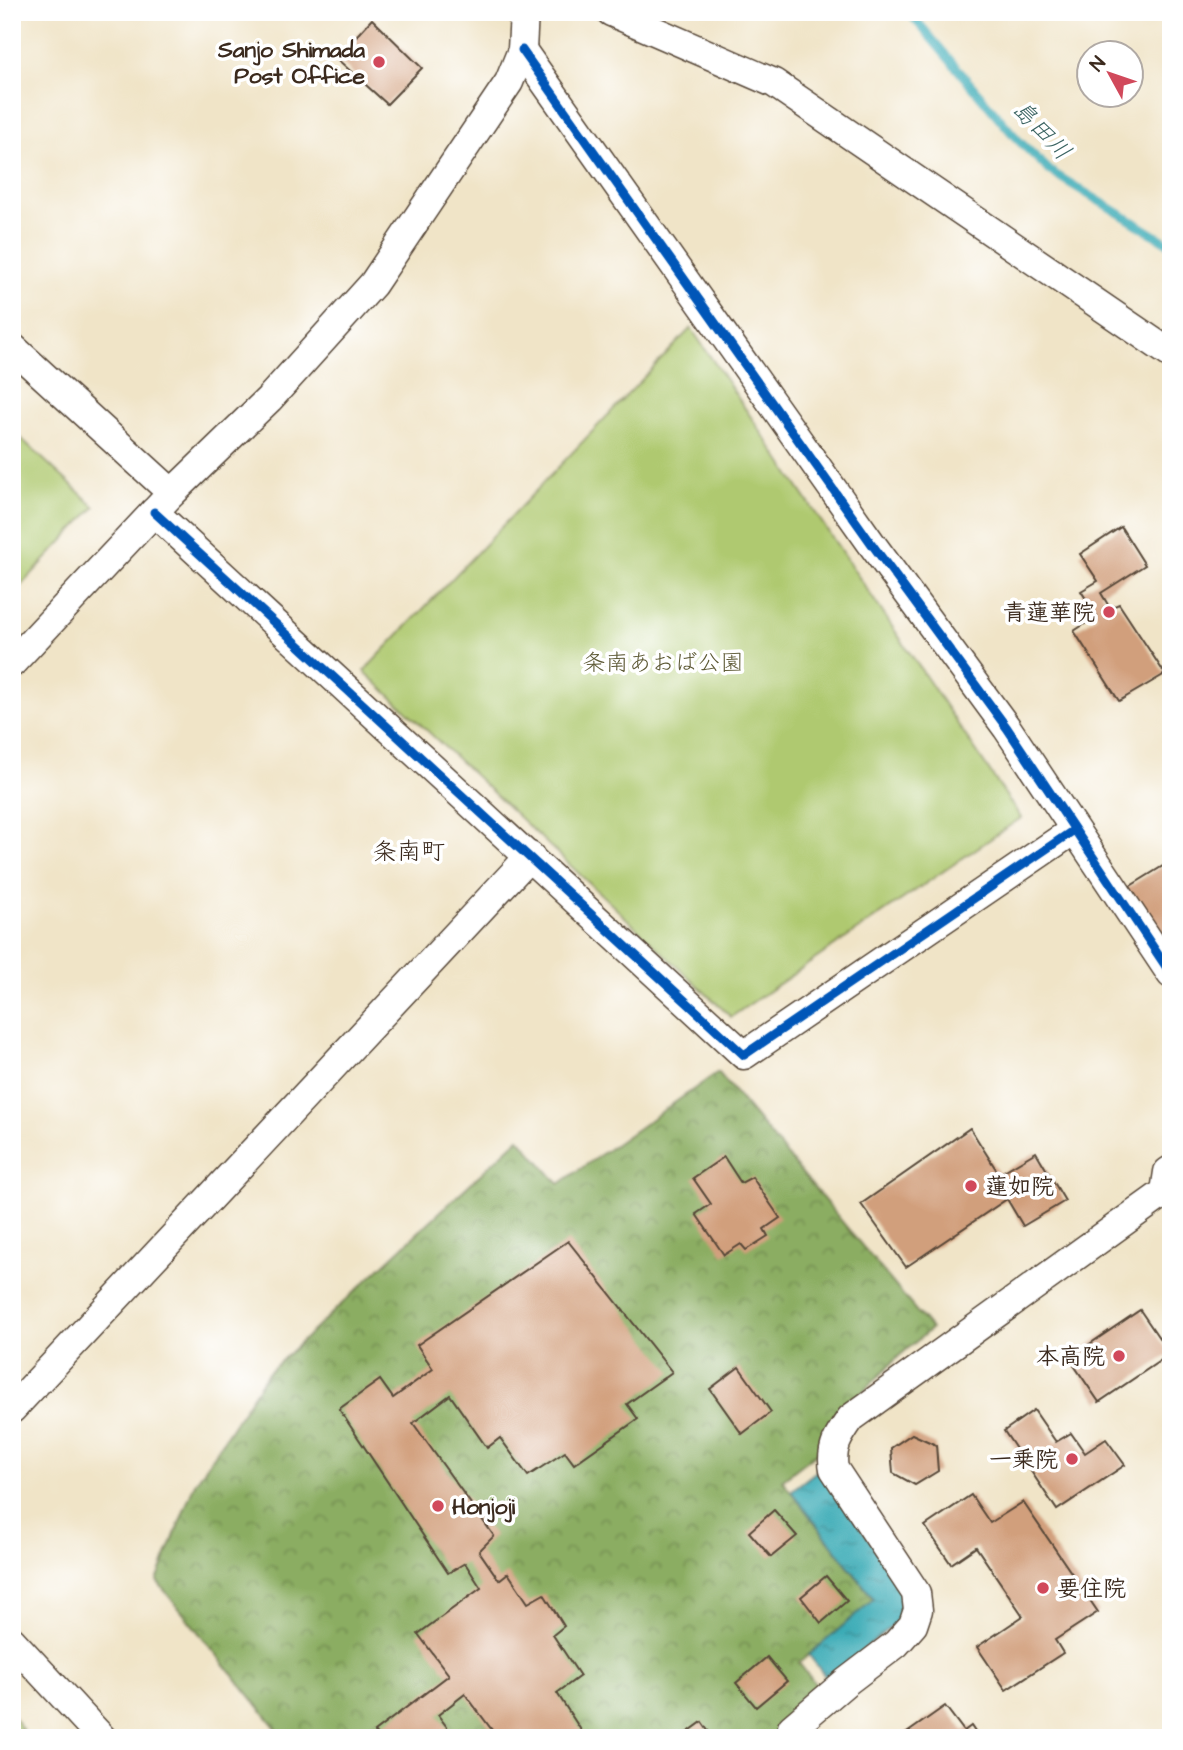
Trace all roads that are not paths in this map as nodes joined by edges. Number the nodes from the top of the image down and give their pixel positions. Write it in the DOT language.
graph roads {
  1 [pos="524,12"];
  2 [pos="611,12"];
  3 [pos="522,50"];
  4 [pos="12,347"];
  5 [pos="1171,354"];
  6 [pos="163,502"];
  7 [pos="12,663"];
  8 [pos="1074,830"];
  9 [pos="530,856"];
  10 [pos="1171,974"];
  11 [pos="1169,1186"];
  12 [pos="12,1409"];
  13 [pos="12,1641"];
  14 [pos="102,1738"];
  15 [pos="800,1738"];
  1 -- 3 [label="street"];
  2 -- 5 [label="street"];
  3 -- 6 [label="street"];
  3 -- 8 [label="street"];
  4 -- 6 [label="street"];
  6 -- 7 [label="street"];
  6 -- 9 [label="street"];
  8 -- 9 [label="street"];
  8 -- 10 [label="street"];
  9 -- 12 [label="street"];
  11 -- 15 [label="street"];
  13 -- 14 [label="street"];
}
